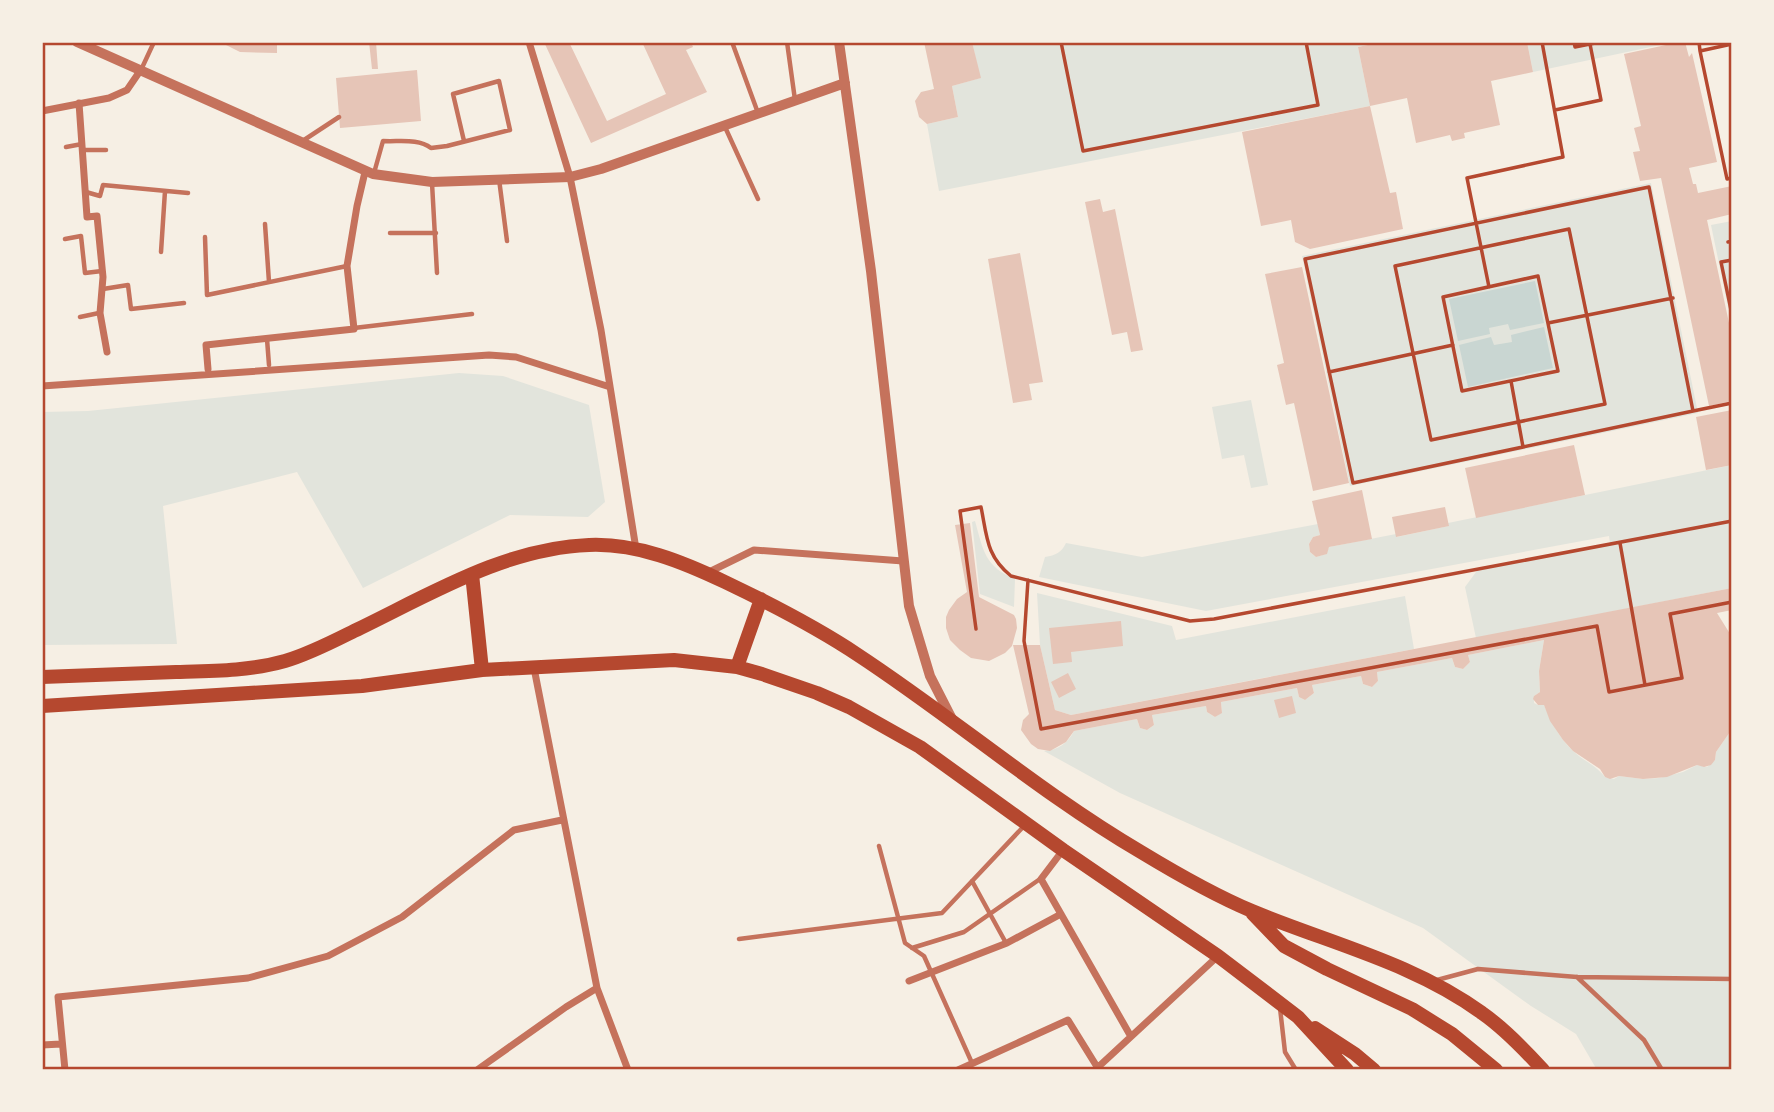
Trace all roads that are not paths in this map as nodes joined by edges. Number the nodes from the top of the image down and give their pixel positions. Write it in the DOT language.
graph roads {
  1 [pos="77,42"];
  2 [pos="154,42"];
  3 [pos="530,42"];
  4 [pos="732,42"];
  5 [pos="787,42"];
  6 [pos="839,42"];
  7 [pos="140,71"];
  8 [pos="845,83"];
  9 [pos="795,101"];
  10 [pos="79,103"];
  11 [pos="42,111"];
  12 [pos="759,114"];
  13 [pos="339,117"];
  14 [pos="724,126"];
  15 [pos="464,141"];
  16 [pos="300,142"];
  17 [pos="66,147"];
  18 [pos="83,147"];
  19 [pos="106,150"];
  20 [pos="369,173"];
  21 [pos="570,177"];
  22 [pos="499,179"];
  23 [pos="432,182"];
  24 [pos="85,191"];
  25 [pos="165,191"];
  26 [pos="188,193"];
  27 [pos="758,199"];
  28 [pos="265,224"];
  29 [pos="390,233"];
  30 [pos="436,233"];
  31 [pos="205,237"];
  32 [pos="65,239"];
  33 [pos="506,241"];
  34 [pos="161,252"];
  35 [pos="347,266"];
  36 [pos="103,271"];
  37 [pos="437,273"];
  38 [pos="268,282"];
  39 [pos="103,289"];
  40 [pos="184,303"];
  41 [pos="100,313"];
  42 [pos="472,314"];
  43 [pos="80,317"];
  44 [pos="354,328"];
  45 [pos="267,338"];
  46 [pos="107,352"];
  47 [pos="269,365"];
  48 [pos="208,369"];
  49 [pos="42,386"];
  50 [pos="610,387"];
  51 [pos="636,549"];
  52 [pos="903,561"];
  53 [pos="706,573"];
  54 [pos="472,574"];
  55 [pos="761,599"];
  56 [pos="737,667"];
  57 [pos="534,668"];
  58 [pos="482,670"];
  59 [pos="42,677"];
  60 [pos="42,706"];
  61 [pos="953,721"];
  62 [pos="562,820"];
  63 [pos="1027,823"];
  64 [pos="879,846"];
  65 [pos="1063,850"];
  66 [pos="1041,879"];
  67 [pos="972,881"];
  68 [pos="1250,910"];
  69 [pos="990,914"];
  70 [pos="1061,914"];
  71 [pos="899,920"];
  72 [pos="739,939"];
  73 [pos="1007,943"];
  74 [pos="912,948"];
  75 [pos="1218,956"];
  76 [pos="930,972"];
  77 [pos="1577,976"];
  78 [pos="1732,979"];
  79 [pos="909,981"];
  80 [pos="1431,982"];
  81 [pos="597,988"];
  82 [pos="1279,1004"];
  83 [pos="1298,1017"];
  84 [pos="1130,1035"];
  85 [pos="61,1044"];
  86 [pos="42,1045"];
  87 [pos="972,1064"];
  88 [pos="65,1070"];
  89 [pos="477,1070"];
  90 [pos="628,1070"];
  91 [pos="958,1070"];
  92 [pos="1097,1070"];
  93 [pos="1296,1070"];
  94 [pos="1347,1070"];
  95 [pos="1374,1070"];
  96 [pos="1496,1070"];
  97 [pos="1544,1070"];
  98 [pos="1662,1070"];
  1 -- 7 [label="street"];
  2 -- 7 [label="lane"];
  3 -- 21 [label="street"];
  4 -- 12 [label="lane"];
  5 -- 9 [label="lane"];
  6 -- 8 [label="street"];
  7 -- 10 [label="street"];
  7 -- 16 [label="street"];
  8 -- 9 [label="street"];
  8 -- 52 [label="street"];
  9 -- 12 [label="street"];
  10 -- 11 [label="street"];
  10 -- 18 [label="street"];
  12 -- 14 [label="street"];
  13 -- 16 [label="lane"];
  14 -- 21 [label="street"];
  14 -- 27 [label="lane"];
  15 -- 15 [label="lane"];
  15 -- 20 [label="lane"];
  16 -- 20 [label="street"];
  17 -- 18 [label="lane"];
  18 -- 19 [label="lane"];
  18 -- 24 [label="street"];
  20 -- 23 [label="street"];
  20 -- 35 [label="street"];
  21 -- 22 [label="street"];
  21 -- 50 [label="street"];
  22 -- 23 [label="street"];
  22 -- 33 [label="lane"];
  23 -- 30 [label="lane"];
  24 -- 25 [label="lane"];
  24 -- 36 [label="street"];
  25 -- 26 [label="lane"];
  25 -- 34 [label="lane"];
  28 -- 38 [label="lane"];
  29 -- 30 [label="lane"];
  30 -- 37 [label="lane"];
  31 -- 38 [label="lane"];
  32 -- 36 [label="lane"];
  35 -- 38 [label="lane"];
  35 -- 44 [label="street"];
  36 -- 39 [label="street"];
  39 -- 40 [label="lane"];
  39 -- 41 [label="street"];
  41 -- 43 [label="lane"];
  41 -- 46 [label="street"];
  42 -- 44 [label="lane"];
  44 -- 45 [label="street"];
  45 -- 47 [label="lane"];
  45 -- 48 [label="street"];
  49 -- 50 [label="street"];
  50 -- 51 [label="street"];
  51 -- 53 [label="main road"];
  51 -- 54 [label="main road"];
  52 -- 53 [label="street"];
  52 -- 61 [label="street"];
  53 -- 55 [label="main road"];
  54 -- 58 [label="main road"];
  54 -- 59 [label="main road"];
  55 -- 56 [label="main road"];
  55 -- 61 [label="main road"];
  56 -- 57 [label="main road"];
  56 -- 63 [label="main road"];
  57 -- 58 [label="main road"];
  57 -- 62 [label="street"];
  58 -- 60 [label="main road"];
  61 -- 68 [label="main road"];
  62 -- 81 [label="street"];
  62 -- 85 [label="street"];
  63 -- 65 [label="main road"];
  63 -- 67 [label="lane"];
  64 -- 71 [label="lane"];
  65 -- 66 [label="street"];
  65 -- 75 [label="main road"];
  66 -- 69 [label="lane"];
  66 -- 70 [label="street"];
  67 -- 69 [label="lane"];
  67 -- 71 [label="lane"];
  68 -- 80 [label="main road"];
  68 -- 96 [label="main road"];
  69 -- 73 [label="lane"];
  69 -- 74 [label="lane"];
  70 -- 73 [label="street"];
  70 -- 84 [label="street"];
  71 -- 72 [label="lane"];
  71 -- 74 [label="lane"];
  73 -- 76 [label="street"];
  74 -- 76 [label="lane"];
  75 -- 82 [label="main road"];
  75 -- 84 [label="street"];
  76 -- 79 [label="street"];
  76 -- 87 [label="lane"];
  77 -- 78 [label="lane"];
  77 -- 80 [label="lane"];
  77 -- 98 [label="lane"];
  80 -- 97 [label="main road"];
  81 -- 89 [label="street"];
  81 -- 90 [label="street"];
  82 -- 83 [label="main road"];
  82 -- 93 [label="lane"];
  83 -- 94 [label="main road"];
  83 -- 95 [label="main road"];
  84 -- 92 [label="street"];
  85 -- 86 [label="street"];
  85 -- 88 [label="street"];
  87 -- 91 [label="street"];
  87 -- 92 [label="street"];
}
